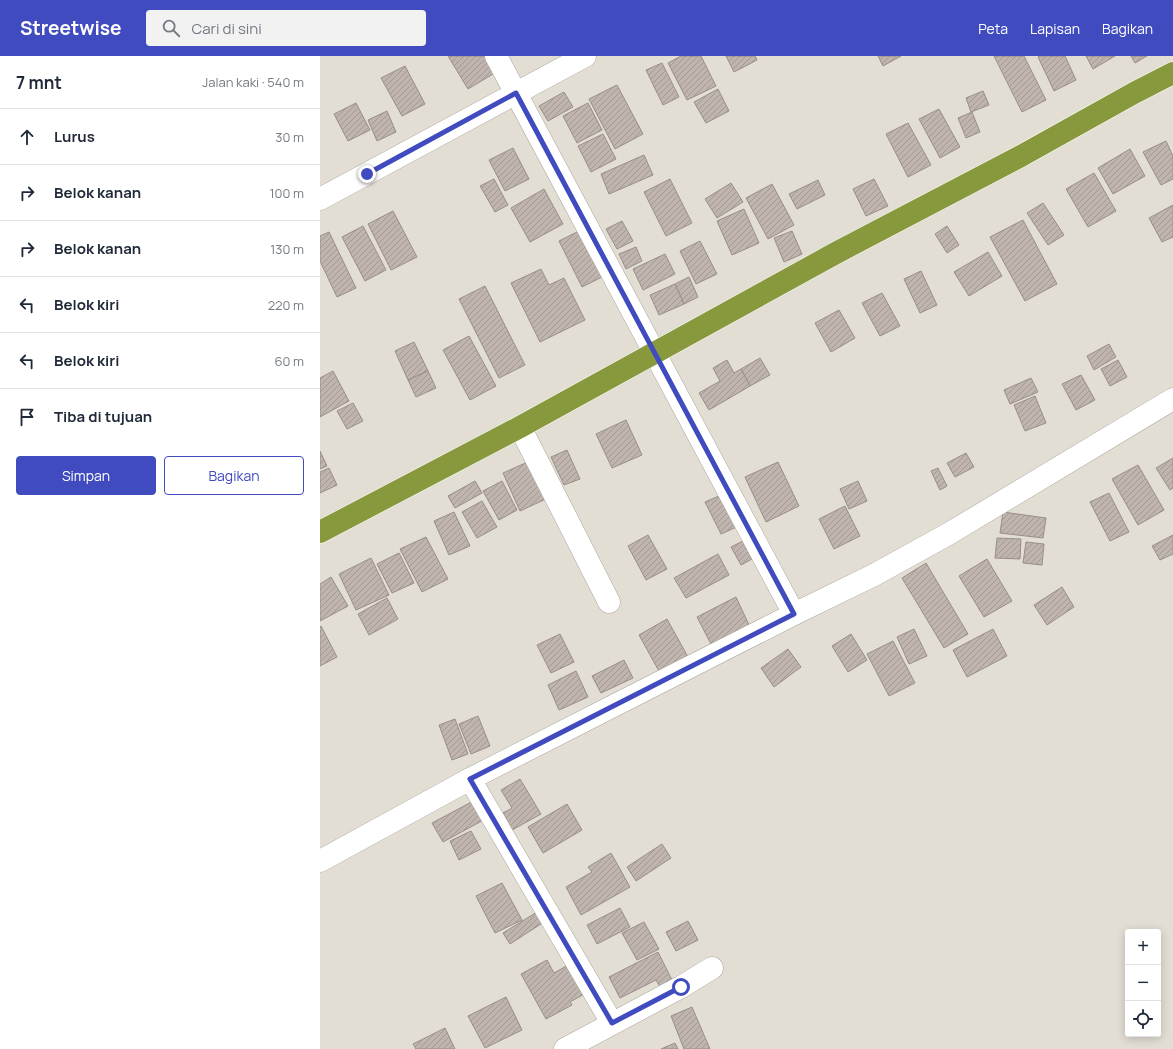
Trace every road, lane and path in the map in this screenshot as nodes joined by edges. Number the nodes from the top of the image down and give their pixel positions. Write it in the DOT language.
graph roads {
  1 [pos="496,56"];
  2 [pos="585,56"];
  3 [pos="1173,73"];
  4 [pos="516,93"];
  5 [pos="320,199"];
  6 [pos="656,353"];
  7 [pos="1173,399"];
  8 [pos="520,427"];
  9 [pos="320,532"];
  10 [pos="608,602"];
  11 [pos="794,614"];
  12 [pos="470,779"];
  13 [pos="320,861"];
  14 [pos="712,968"];
  15 [pos="612,1023"];
  16 [pos="565,1049"];
  1 -- 4 [label="street"];
  2 -- 4 [label="street"];
  3 -- 6 [label="highway"];
  4 -- 5 [label="street"];
  4 -- 6 [label="street"];
  6 -- 8 [label="highway"];
  6 -- 11 [label="street"];
  7 -- 11 [label="street"];
  8 -- 9 [label="highway"];
  8 -- 10 [label="street"];
  11 -- 12 [label="street"];
  12 -- 13 [label="street"];
  12 -- 15 [label="street"];
  14 -- 15 [label="street"];
  15 -- 16 [label="street"];
}
